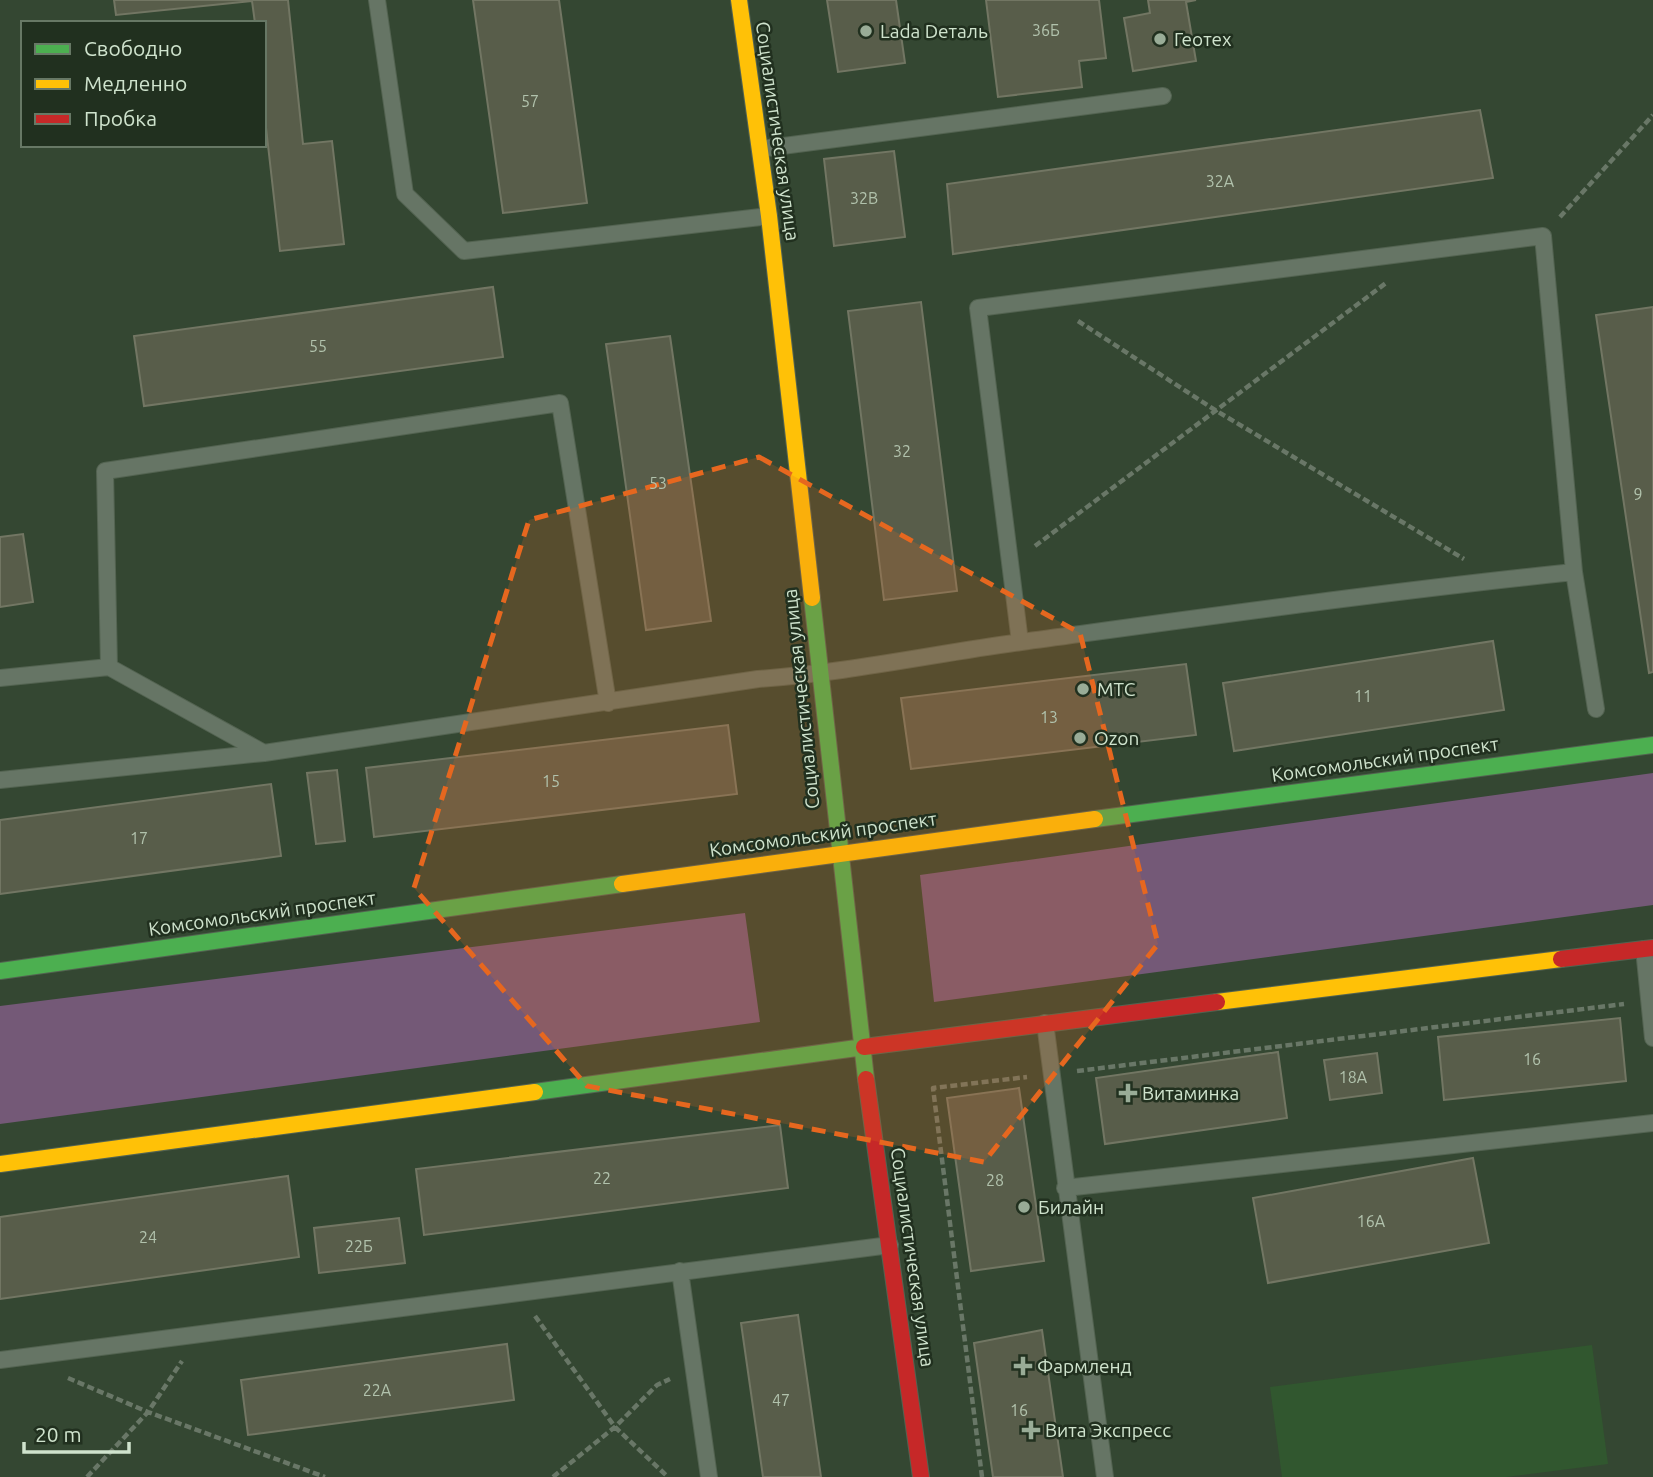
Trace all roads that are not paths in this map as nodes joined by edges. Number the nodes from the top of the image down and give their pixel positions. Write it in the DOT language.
graph roads {
  1 [pos="377,0"];
  2 [pos="739,0"];
  3 [pos="1163,96"];
  4 [pos="760,149"];
  5 [pos="769,216"];
  6 [pos="1574,572"];
  7 [pos="1020,642"];
  8 [pos="109,667"];
  9 [pos="820,674"];
  10 [pos="0,678"];
  11 [pos="608,703"];
  12 [pos="1596,709"];
  13 [pos="1653,745"];
  14 [pos="264,753"];
  15 [pos="0,780"];
  16 [pos="839,853"];
  17 [pos="1648,948"];
  18 [pos="0,971"];
  19 [pos="1045,1023"];
  20 [pos="1653,1038"];
  21 [pos="862,1048"];
  22 [pos="1653,1124"];
  23 [pos="0,1164"];
  24 [pos="1065,1188"];
  25 [pos="890,1245"];
  26 [pos="680,1271"];
  27 [pos="0,1360"];
  28 [pos="709,1477"];
  29 [pos="921,1477"];
  30 [pos="1105,1477"];
  1 -- 5 [label="lane"];
  2 -- 4 [label="main road, Социалистическая улица"];
  3 -- 4 [label="lane"];
  4 -- 5 [label="main road, Социалистическая улица"];
  5 -- 9 [label="main road, Социалистическая улица"];
  6 -- 7 [label="lane"];
  6 -- 7 [label="lane"];
  6 -- 12 [label="lane"];
  7 -- 9 [label="lane"];
  8 -- 10 [label="lane"];
  8 -- 11 [label="lane"];
  8 -- 14 [label="lane"];
  9 -- 11 [label="lane"];
  9 -- 16 [label="main road, Социалистическая улица"];
  11 -- 14 [label="lane"];
  13 -- 16 [label="main road, Комсомольский проспект"];
  14 -- 15 [label="lane"];
  16 -- 18 [label="main road, Комсомольский проспект"];
  16 -- 21 [label="main road, Социалистическая улица"];
  17 -- 19 [label="main road"];
  17 -- 20 [label="lane"];
  19 -- 21 [label="main road"];
  19 -- 24 [label="lane"];
  21 -- 23 [label="main road"];
  21 -- 25 [label="main road, Социалистическая улица"];
  22 -- 24 [label="lane"];
  24 -- 30 [label="lane"];
  25 -- 26 [label="lane"];
  25 -- 29 [label="main road, Социалистическая улица"];
  26 -- 27 [label="lane"];
  26 -- 28 [label="lane"];
}
